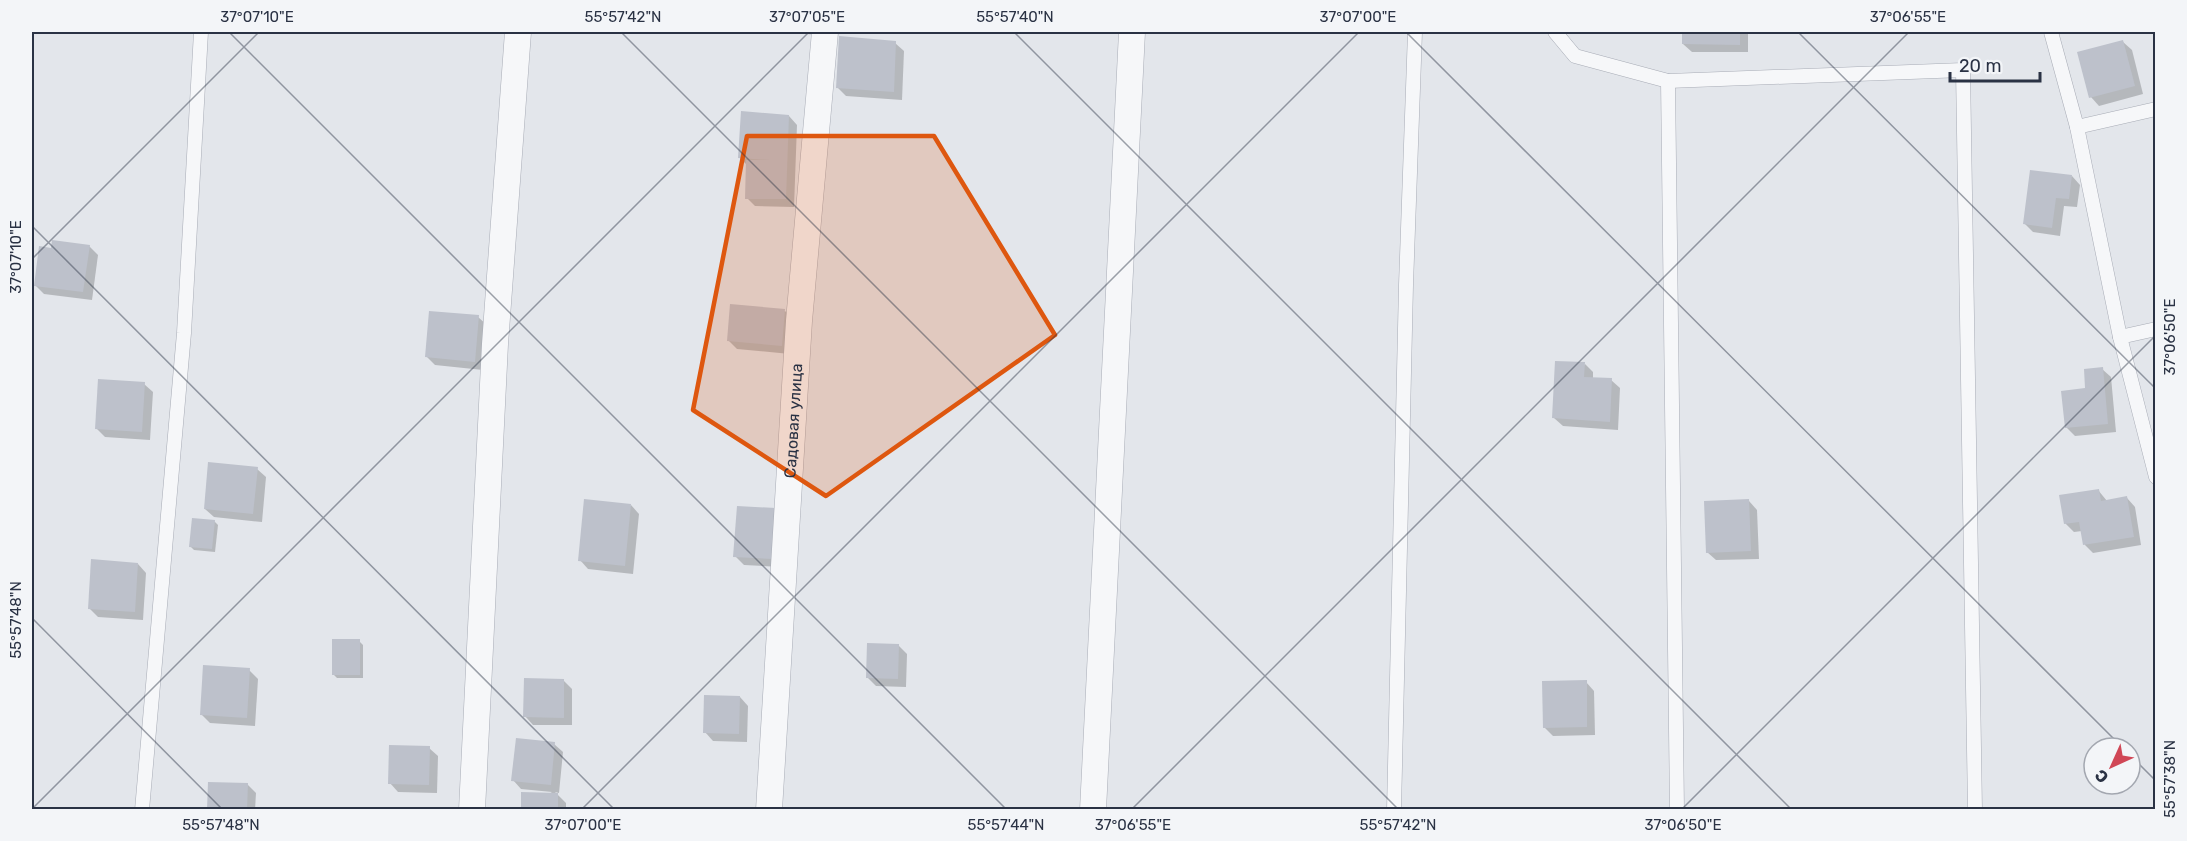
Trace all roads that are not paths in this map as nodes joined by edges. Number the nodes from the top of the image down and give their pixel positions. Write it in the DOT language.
graph roads {
  1 [pos="201,32"];
  2 [pos="518,32"];
  3 [pos="825,32"];
  4 [pos="1132,32"];
  5 [pos="1415,32"];
  6 [pos="1555,32"];
  7 [pos="2051,32"];
  8 [pos="1668,81"];
  9 [pos="2156,109"];
  10 [pos="2078,127"];
  11 [pos="2156,329"];
  12 [pos="2121,337"];
  13 [pos="2156,477"];
  14 [pos="142,810"];
  15 [pos="472,810"];
  16 [pos="769,810"];
  17 [pos="1093,810"];
  18 [pos="1394,810"];
  19 [pos="1677,810"];
  20 [pos="1975,810"];
  1 -- 14 [label="lane"];
  2 -- 15 [label="street"];
  3 -- 16 [label="street, Садовая улица"];
  4 -- 17 [label="street"];
  5 -- 18 [label="lane"];
  6 -- 8 [label="lane"];
  7 -- 10 [label="lane"];
  8 -- 19 [label="lane"];
  8 -- 20 [label="lane"];
  9 -- 10 [label="lane"];
  10 -- 12 [label="lane"];
  11 -- 12 [label="lane"];
  12 -- 13 [label="lane"];
}
